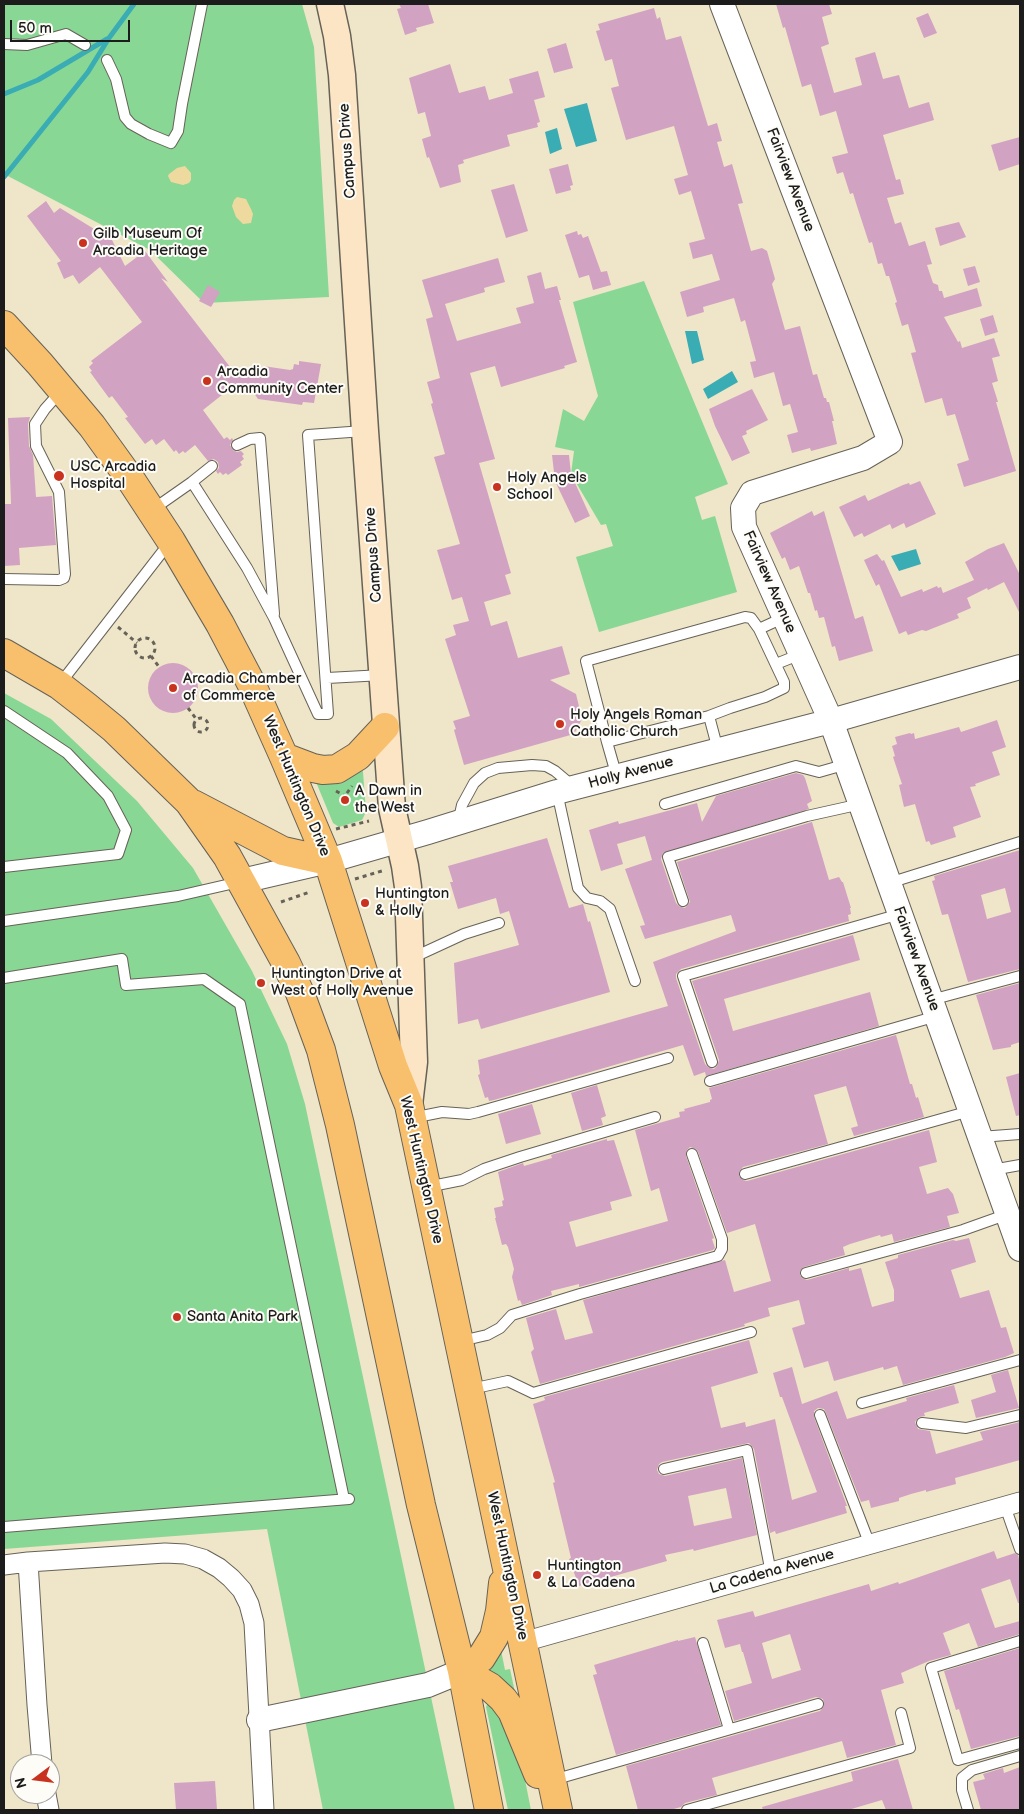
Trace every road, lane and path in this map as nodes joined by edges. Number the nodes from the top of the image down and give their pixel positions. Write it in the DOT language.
graph roads {
  1 [pos="202,4"];
  2 [pos="330,4"];
  3 [pos="722,4"];
  4 [pos="4,44"];
  5 [pos="85,45"];
  6 [pos="107,60"];
  7 [pos="4,325"];
  8 [pos="63,390"];
  9 [pos="365,431"];
  10 [pos="237,445"];
  11 [pos="212,466"];
  12 [pos="192,482"];
  13 [pos="152,510"];
  14 [pos="171,541"];
  15 [pos="4,580"];
  16 [pos="785,617"];
  17 [pos="274,618"];
  18 [pos="109,620"];
  19 [pos="760,629"];
  20 [pos="137,642"];
  21 [pos="4,653"];
  22 [pos="801,654"];
  23 [pos="151,656"];
  24 [pos="776,664"];
  25 [pos="159,667"];
  26 [pos="1020,667"];
  27 [pos="382,675"];
  28 [pos="326,678"];
  29 [pos="59,685"];
  30 [pos="188,708"];
  31 [pos="4,712"];
  32 [pos="709,716"];
  33 [pos="196,720"];
  34 [pos="831,721"];
  35 [pos="385,727"];
  36 [pos="608,742"];
  37 [pos="718,750"];
  38 [pos="284,757"];
  39 [pos="846,764"];
  40 [pos="617,777"];
  41 [pos="566,790"];
  42 [pos="189,802"];
  43 [pos="665,804"];
  44 [pos="861,804"];
  45 [pos="369,821"];
  46 [pos="458,822"];
  47 [pos="335,830"];
  48 [pos="400,840"];
  49 [pos="1020,842"];
  50 [pos="328,861"];
  51 [pos="4,868"];
  52 [pos="393,868"];
  53 [pos="350,881"];
  54 [pos="242,882"];
  55 [pos="889,883"];
  56 [pos="310,892"];
  57 [pos="683,900"];
  58 [pos="281,902"];
  59 [pos="900,914"];
  60 [pos="4,921"];
  61 [pos="499,924"];
  62 [pos="411,958"];
  63 [pos="1020,976"];
  64 [pos="4,978"];
  65 [pos="634,981"];
  66 [pos="934,1008"];
  67 [pos="668,1058"];
  68 [pos="712,1062"];
  69 [pos="710,1081"];
  70 [pos="970,1111"];
  71 [pos="410,1112"];
  72 [pos="655,1117"];
  73 [pos="1020,1134"];
  74 [pos="980,1137"];
  75 [pos="692,1154"];
  76 [pos="1020,1165"];
  77 [pos="992,1170"];
  78 [pos="745,1174"];
  79 [pos="426,1188"];
  80 [pos="1008,1214"];
  81 [pos="1020,1249"];
  82 [pos="806,1273"];
  83 [pos="751,1332"];
  84 [pos="460,1342"];
  85 [pos="1020,1360"];
  86 [pos="470,1389"];
  87 [pos="862,1403"];
  88 [pos="1020,1415"];
  89 [pos="820,1416"];
  90 [pos="922,1423"];
  91 [pos="664,1469"];
  92 [pos="1013,1504"];
  93 [pos="4,1527"];
  94 [pos="502,1540"];
  95 [pos="870,1545"];
  96 [pos="1020,1549"];
  97 [pos="28,1562"];
  98 [pos="4,1565"];
  99 [pos="771,1572"];
  100 [pos="1020,1641"];
  101 [pos="523,1642"];
  102 [pos="703,1643"];
  103 [pos="462,1671"];
  104 [pos="818,1704"];
  105 [pos="901,1713"];
  106 [pos="259,1720"];
  107 [pos="729,1729"];
  108 [pos="1020,1743"];
  109 [pos="41,1754"];
  110 [pos="1020,1756"];
  111 [pos="552,1780"];
  112 [pos="264,1810"];
  113 [pos="489,1810"];
  114 [pos="553,1810"];
  115 [pos="558,1810"];
  116 [pos="687,1810"];
  117 [pos="968,1810"];
  1 -- 6 [label="lane"];
  2 -- 9 [label="main road, Campus Drive"];
  3 -- 16 [label="street, Fairview Avenue"];
  4 -- 5 [label="lane"];
  7 -- 8 [label="main road, West Huntington Drive"];
  8 -- 13 [label="main road, West Huntington Drive"];
  8 -- 15 [label="lane"];
  9 -- 27 [label="main road, Campus Drive"];
  9 -- 28 [label="lane"];
  10 -- 17 [label="lane"];
  11 -- 12 [label="lane"];
  12 -- 13 [label="lane"];
  12 -- 17 [label="lane"];
  13 -- 14 [label="main road, West Huntington Drive"];
  14 -- 18 [label="lane"];
  14 -- 38 [label="main road, West Huntington Drive"];
  16 -- 19 [label="lane"];
  16 -- 22 [label="street, Fairview Avenue"];
  17 -- 28 [label="lane"];
  18 -- 20 [label="path"];
  18 -- 29 [label="lane"];
  19 -- 24 [label="lane"];
  19 -- 36 [label="lane"];
  20 -- 23 [label="path"];
  20 -- 23 [label="path"];
  21 -- 29 [label="main road"];
  22 -- 24 [label="lane"];
  22 -- 34 [label="street, Fairview Avenue"];
  23 -- 25 [label="path"];
  24 -- 32 [label="lane"];
  26 -- 34 [label="street, Holly Avenue"];
  27 -- 28 [label="lane"];
  27 -- 35 [label="main road, Campus Drive"];
  29 -- 42 [label="main road"];
  30 -- 33 [label="path"];
  31 -- 51 [label="lane"];
  32 -- 36 [label="lane"];
  32 -- 37 [label="lane"];
  33 -- 33 [label="path"];
  34 -- 37 [label="street, Holly Avenue"];
  34 -- 39 [label="street, Fairview Avenue"];
  35 -- 38 [label="main road"];
  35 -- 48 [label="main road, Campus Drive"];
  36 -- 40 [label="lane"];
  37 -- 40 [label="street, Holly Avenue"];
  38 -- 50 [label="main road, West Huntington Drive"];
  39 -- 43 [label="lane"];
  39 -- 44 [label="street, Fairview Avenue"];
  40 -- 41 [label="street, Holly Avenue"];
  41 -- 46 [label="street, Holly Avenue"];
  41 -- 46 [label="lane"];
  41 -- 65 [label="lane"];
  42 -- 50 [label="main road"];
  42 -- 54 [label="main road"];
  44 -- 55 [label="street, Fairview Avenue"];
  44 -- 57 [label="lane"];
  45 -- 47 [label="path"];
  46 -- 48 [label="street, Holly Avenue"];
  48 -- 50 [label="street, Holly Avenue"];
  48 -- 62 [label="main road, Campus Drive"];
  49 -- 55 [label="lane"];
  50 -- 54 [label="street, Holly Avenue"];
  50 -- 71 [label="main road, West Huntington Drive"];
  52 -- 53 [label="path"];
  54 -- 60 [label="lane"];
  54 -- 103 [label="main road"];
  55 -- 59 [label="street, Fairview Avenue"];
  56 -- 58 [label="path"];
  59 -- 66 [label="street, Fairview Avenue"];
  59 -- 68 [label="lane"];
  61 -- 62 [label="lane"];
  62 -- 71 [label="main road, Campus Drive"];
  63 -- 66 [label="lane"];
  64 -- 93 [label="lane"];
  66 -- 69 [label="lane"];
  66 -- 70 [label="street, Fairview Avenue"];
  67 -- 71 [label="lane"];
  70 -- 74 [label="street, Fairview Avenue"];
  70 -- 78 [label="lane"];
  71 -- 79 [label="main road, West Huntington Drive"];
  72 -- 79 [label="lane"];
  73 -- 74 [label="lane"];
  74 -- 77 [label="street, Fairview Avenue"];
  75 -- 84 [label="lane"];
  76 -- 77 [label="lane"];
  77 -- 80 [label="street, Fairview Avenue"];
  79 -- 84 [label="main road, West Huntington Drive"];
  80 -- 81 [label="street, Fairview Avenue"];
  80 -- 82 [label="lane"];
  83 -- 86 [label="lane"];
  84 -- 86 [label="main road, West Huntington Drive"];
  85 -- 87 [label="lane"];
  86 -- 94 [label="main road, West Huntington Drive"];
  88 -- 90 [label="lane"];
  89 -- 95 [label="lane"];
  91 -- 99 [label="lane"];
  92 -- 95 [label="street, La Cadena Avenue"];
  92 -- 96 [label="lane"];
  94 -- 101 [label="main road, West Huntington Drive"];
  94 -- 103 [label="main road"];
  95 -- 99 [label="street, La Cadena Avenue"];
  97 -- 98 [label="street"];
  97 -- 106 [label="street"];
  97 -- 109 [label="street"];
  99 -- 101 [label="street, La Cadena Avenue"];
  100 -- 108 [label="lane"];
  101 -- 111 [label="main road, West Huntington Drive"];
  102 -- 107 [label="lane"];
  103 -- 106 [label="street"];
  103 -- 113 [label="main road"];
  103 -- 114 [label="main road"];
  104 -- 107 [label="lane"];
  105 -- 116 [label="lane"];
  106 -- 112 [label="street"];
  107 -- 111 [label="lane"];
  110 -- 117 [label="lane"];
  111 -- 115 [label="main road, West Huntington Drive"];
}
